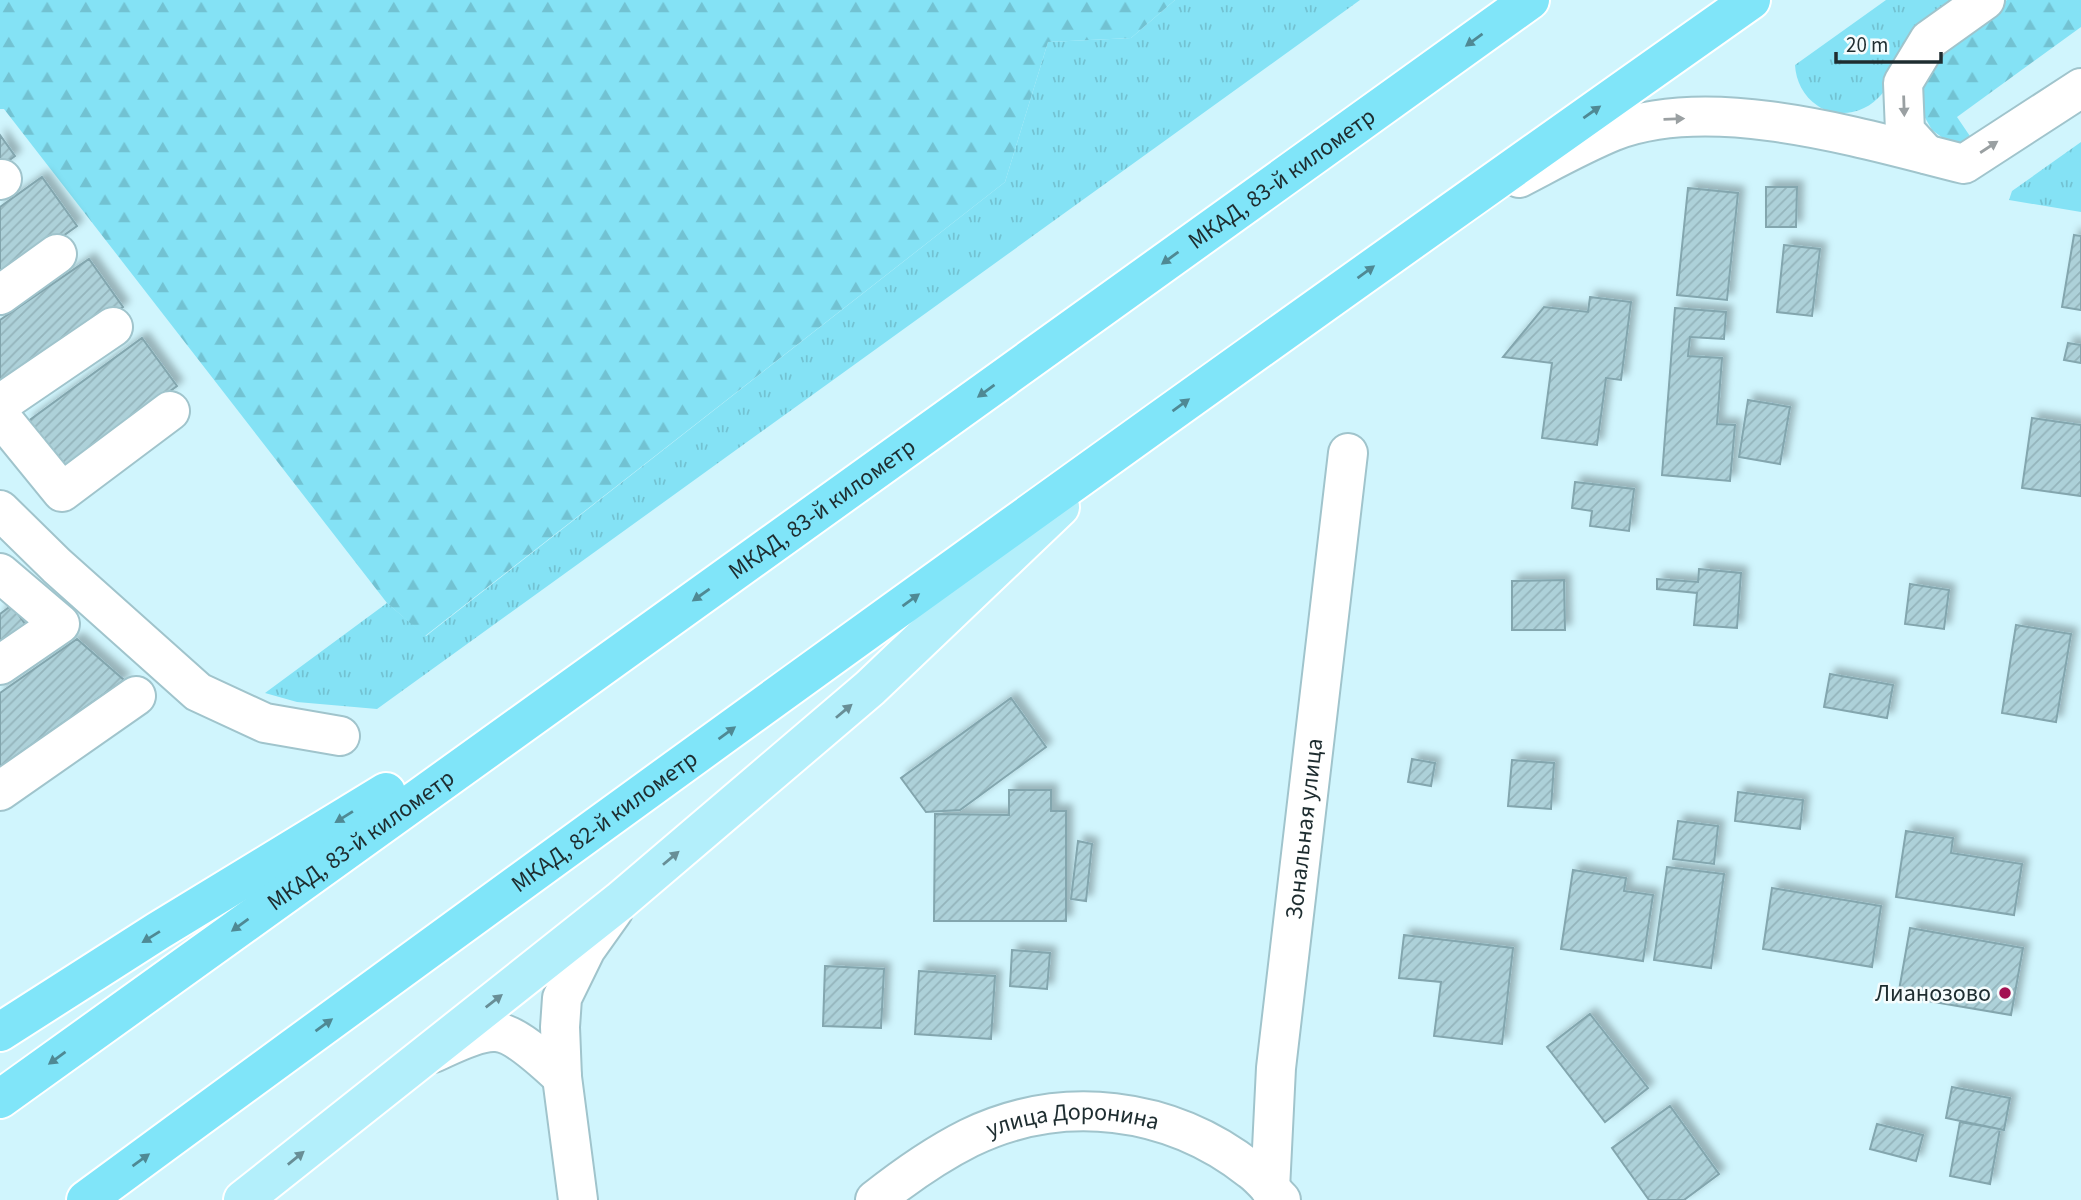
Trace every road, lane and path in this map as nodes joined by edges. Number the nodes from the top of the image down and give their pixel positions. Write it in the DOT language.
graph roads {
  1 [pos="1530,0"];
  2 [pos="1751,0"];
  3 [pos="1985,0"];
  4 [pos="2081,88"];
  5 [pos="1926,154"];
  6 [pos="1454,209"];
  7 [pos="57,254"];
  8 [pos="0,295"];
  9 [pos="113,327"];
  10 [pos="0,404"];
  11 [pos="170,411"];
  12 [pos="0,416"];
  13 [pos="1126,444"];
  14 [pos="1348,453"];
  15 [pos="0,510"];
  16 [pos="0,573"];
  17 [pos="653,628"];
  18 [pos="0,666"];
  19 [pos="136,696"];
  20 [pos="340,736"];
  21 [pos="0,791"];
  22 [pos="620,901"];
  23 [pos="0,1032"];
  24 [pos="420,1059"];
  25 [pos="562,1077"];
  26 [pos="0,1099"];
  27 [pos="1276,1195"];
  28 [pos="86,1200"];
  29 [pos="243,1200"];
  30 [pos="578,1200"];
  31 [pos="875,1200"];
  1 -- 17 [label="highway, МКАД, 83-й километр, one-way"];
  6 -- 2 [label="highway, one-way"];
  3 -- 5 [label="street, one-way"];
  5 -- 4 [label="street, one-way"];
  6 -- 5 [label="street, one-way"];
  13 -- 6 [label="highway, one-way"];
  7 -- 8 [label="street"];
  9 -- 10 [label="street"];
  11 -- 12 [label="street"];
  22 -- 13 [label="main road, one-way"];
  28 -- 13 [label="highway, МКАД, 82-й километр, one-way"];
  14 -- 27 [label="street, Зональная улица"];
  15 -- 20 [label="street"];
  16 -- 18 [label="street"];
  17 -- 23 [label="highway, one-way"];
  17 -- 26 [label="highway, МКАД, 83-й километр, one-way"];
  19 -- 21 [label="street"];
  24 -- 22 [label="main road, one-way"];
  22 -- 25 [label="street"];
  24 -- 25 [label="street"];
  29 -- 24 [label="main road, one-way"];
  25 -- 30 [label="street"];
  27 -- 31 [label="street, улица Доронина"];
}
